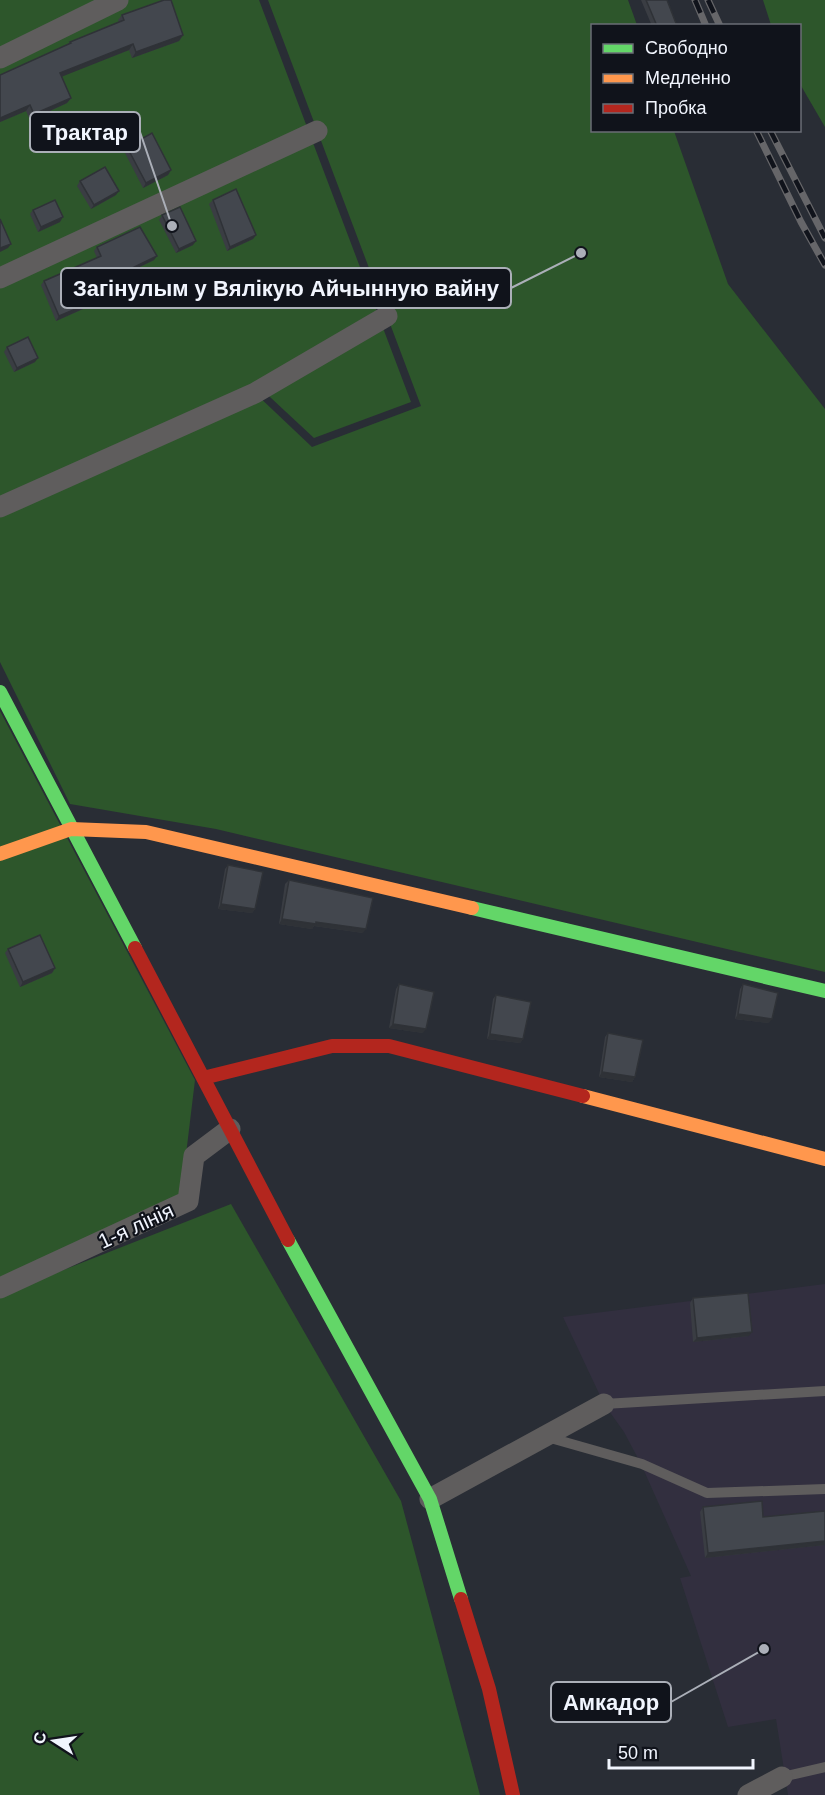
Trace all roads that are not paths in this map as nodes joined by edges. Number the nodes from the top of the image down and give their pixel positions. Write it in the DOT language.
graph roads {
  1 [pos="118,0"];
  2 [pos="0,58"];
  3 [pos="317,131"];
  4 [pos="0,278"];
  5 [pos="387,316"];
  6 [pos="0,507"];
  7 [pos="0,692"];
  8 [pos="71,829"];
  9 [pos="0,854"];
  10 [pos="825,991"];
  11 [pos="203,1078"];
  12 [pos="230,1129"];
  13 [pos="825,1159"];
  14 [pos="0,1288"];
  15 [pos="825,1391"];
  16 [pos="604,1404"];
  17 [pos="544,1437"];
  18 [pos="825,1489"];
  19 [pos="430,1499"];
  20 [pos="825,1767"];
  21 [pos="782,1777"];
  22 [pos="513,1795"];
  23 [pos="748,1795"];
  1 -- 2 [label="street"];
  3 -- 4 [label="street"];
  5 -- 6 [label="street"];
  7 -- 8 [label="street"];
  8 -- 9 [label="street"];
  8 -- 10 [label="street"];
  8 -- 11 [label="street"];
  11 -- 12 [label="street"];
  11 -- 13 [label="street"];
  12 -- 14 [label="street, 1-я лінія"];
  12 -- 19 [label="street"];
  15 -- 16 [label="lane"];
  16 -- 17 [label="street"];
  17 -- 18 [label="lane"];
  17 -- 19 [label="street"];
  19 -- 22 [label="street"];
  20 -- 21 [label="lane"];
  21 -- 23 [label="street"];
}
